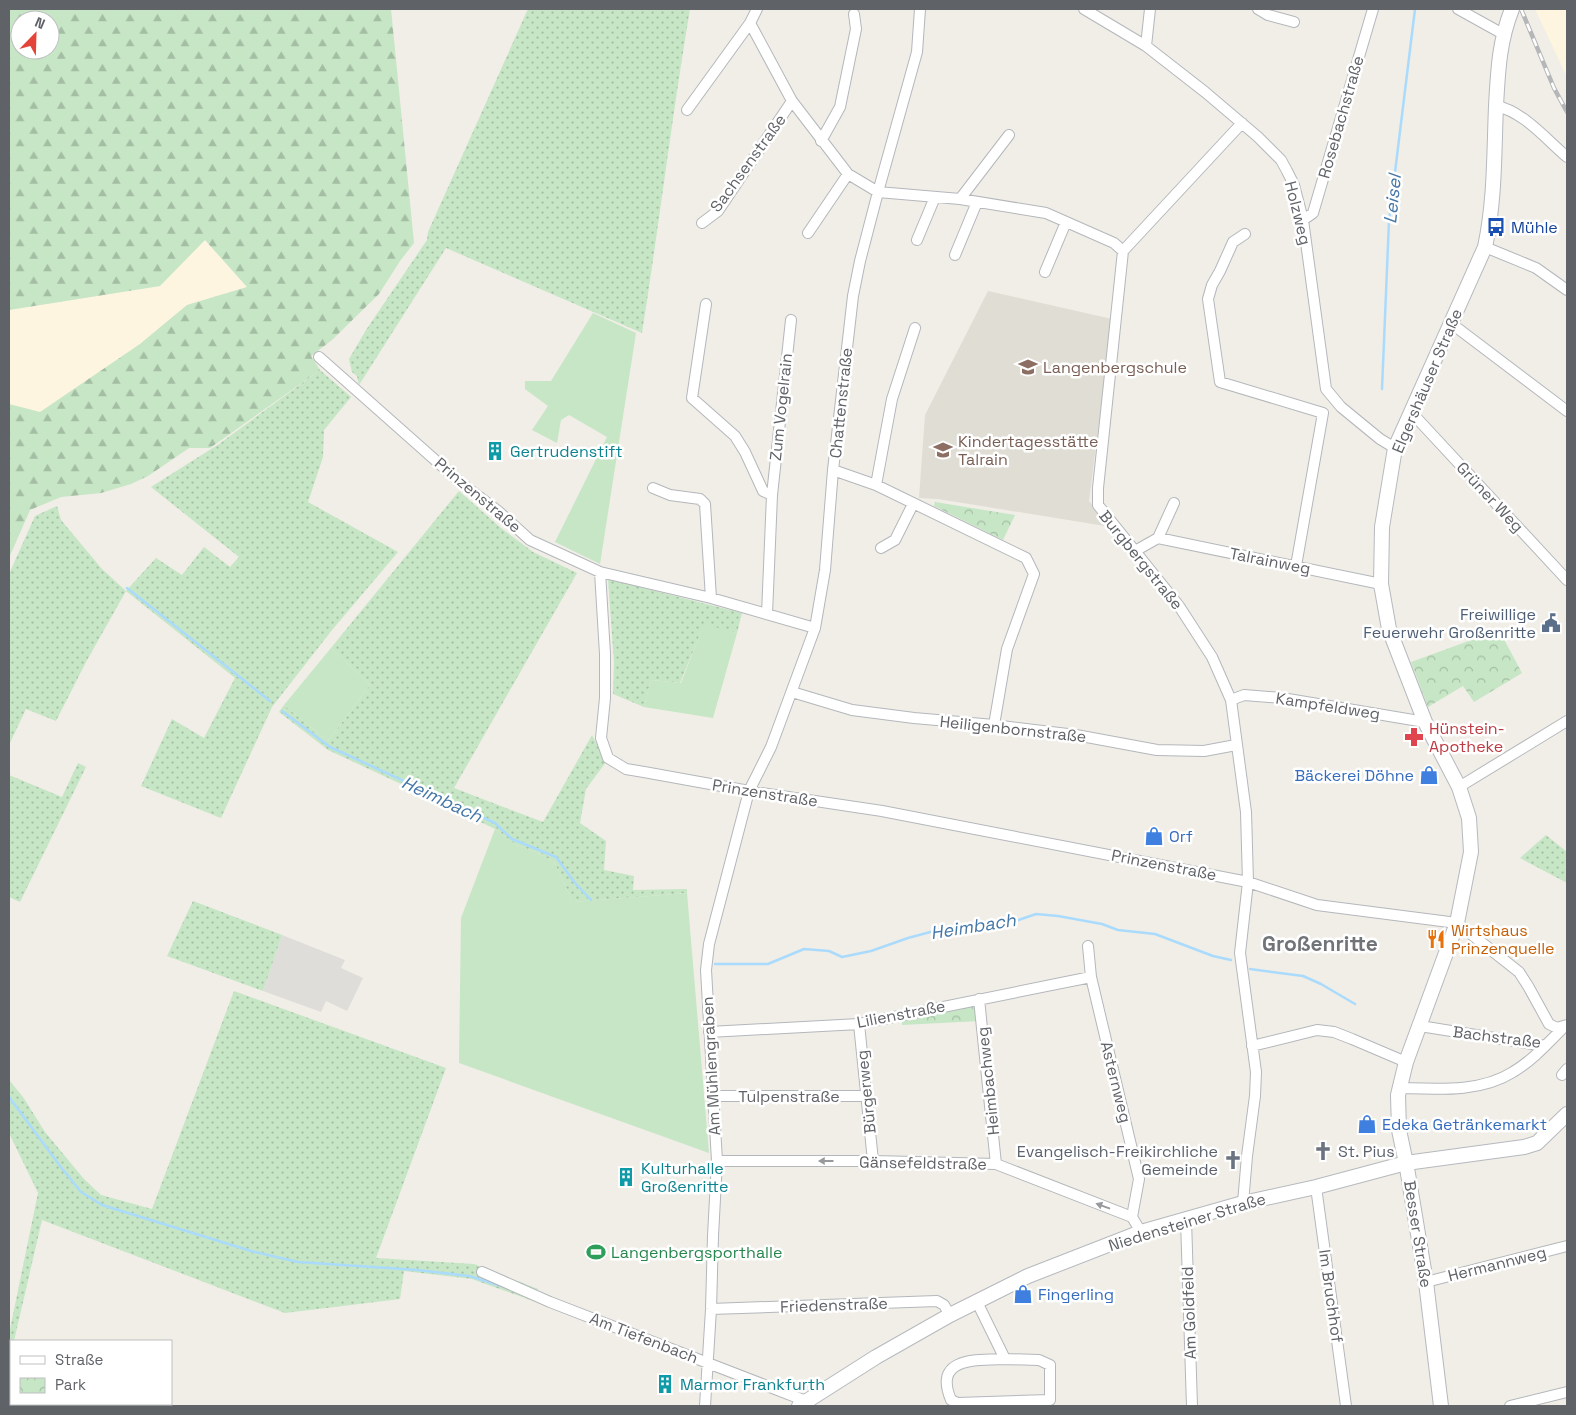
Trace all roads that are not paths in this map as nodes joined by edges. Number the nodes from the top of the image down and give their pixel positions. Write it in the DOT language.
graph roads {
  1 [pos="757,9"];
  2 [pos="920,9"];
  3 [pos="1084,9"];
  4 [pos="1150,9"];
  5 [pos="1258,9"];
  6 [pos="1373,9"];
  7 [pos="1458,9"];
  8 [pos="1512,9"];
  9 [pos="854,14"];
  10 [pos="1294,22"];
  11 [pos="750,23"];
  12 [pos="1503,34"];
  13 [pos="1146,46"];
  14 [pos="792,101"];
  15 [pos="1496,106"];
  16 [pos="688,110"];
  17 [pos="1242,123"];
  18 [pos="1009,134"];
  19 [pos="821,140"];
  20 [pos="1567,157"];
  21 [pos="848,174"];
  22 [pos="878,192"];
  23 [pos="936,197"];
  24 [pos="960,199"];
  25 [pos="977,202"];
  26 [pos="1303,220"];
  27 [pos="1066,222"];
  28 [pos="702,223"];
  29 [pos="808,233"];
  30 [pos="1245,234"];
  31 [pos="917,240"];
  32 [pos="1485,247"];
  33 [pos="1122,251"];
  34 [pos="955,255"];
  35 [pos="1045,272"];
  36 [pos="1567,290"];
  37 [pos="706,304"];
  38 [pos="791,320"];
  39 [pos="1452,324"];
  40 [pos="915,328"];
  41 [pos="320,358"];
  42 [pos="1341,407"];
  43 [pos="1567,411"];
  44 [pos="1322,413"];
  45 [pos="1412,413"];
  46 [pos="1395,448"];
  47 [pos="833,470"];
  48 [pos="876,485"];
  49 [pos="653,488"];
  50 [pos="772,495"];
  51 [pos="1174,503"];
  52 [pos="913,504"];
  53 [pos="1158,538"];
  54 [pos="882,548"];
  55 [pos="1135,551"];
  56 [pos="1296,566"];
  57 [pos="600,572"];
  58 [pos="1567,580"];
  59 [pos="1382,584"];
  60 [pos="711,598"];
  61 [pos="767,614"];
  62 [pos="815,628"];
  63 [pos="792,692"];
  64 [pos="1231,700"];
  65 [pos="1567,721"];
  66 [pos="1425,722"];
  67 [pos="994,725"];
  68 [pos="1236,745"];
  69 [pos="1459,787"];
  70 [pos="749,791"];
  71 [pos="1248,882"];
  72 [pos="1457,922"];
  73 [pos="1088,946"];
  74 [pos="1091,977"];
  75 [pos="979,999"];
  76 [pos="858,1024"];
  77 [pos="1567,1025"];
  78 [pos="1420,1026"];
  79 [pos="709,1032"];
  80 [pos="1252,1046"];
  81 [pos="1545,1046"];
  82 [pos="1406,1062"];
  83 [pos="1399,1088"];
  84 [pos="712,1096"];
  85 [pos="866,1096"];
  86 [pos="1567,1114"];
  87 [pos="717,1161"];
  88 [pos="873,1161"];
  89 [pos="1406,1163"];
  90 [pos="996,1164"];
  91 [pos="1316,1186"];
  92 [pos="1243,1203"];
  93 [pos="1132,1217"];
  94 [pos="1186,1220"];
  95 [pos="1141,1232"];
  96 [pos="1567,1246"];
  97 [pos="482,1272"];
  98 [pos="1426,1282"];
  99 [pos="977,1302"];
  100 [pos="711,1309"];
  101 [pos="950,1315"];
  102 [pos="1005,1359"];
  103 [pos="708,1363"];
  104 [pos="1567,1392"];
  105 [pos="1050,1403"];
  106 [pos="803,1404"];
  107 [pos="705,1406"];
  108 [pos="1192,1406"];
  109 [pos="1346,1406"];
  110 [pos="1441,1406"];
  111 [pos="1510,1406"];
  1 -- 11 [label="street"];
  2 -- 22 [label="street, Chattenstraße"];
  3 -- 13 [label="street, Holzweg"];
  4 -- 13 [label="street"];
  5 -- 10 [label="street"];
  6 -- 26 [label="street, Rosebachstraße"];
  7 -- 12 [label="street"];
  8 -- 12 [label="street, Elgershäuser Straße"];
  9 -- 19 [label="street"];
  11 -- 14 [label="street, Sachsenstraße"];
  11 -- 16 [label="street"];
  12 -- 15 [label="street, Elgershäuser Straße"];
  13 -- 17 [label="street, Holzweg"];
  14 -- 19 [label="street, Sachsenstraße"];
  14 -- 28 [label="street, Sachsenstraße"];
  15 -- 20 [label="street"];
  15 -- 32 [label="street, Elgershäuser Straße"];
  17 -- 26 [label="street, Holzweg"];
  17 -- 33 [label="street"];
  18 -- 24 [label="street"];
  19 -- 21 [label="street, Sachsenstraße"];
  21 -- 22 [label="street, Sachsenstraße"];
  21 -- 29 [label="street"];
  22 -- 23 [label="street"];
  22 -- 47 [label="street, Chattenstraße"];
  23 -- 24 [label="street"];
  23 -- 31 [label="street"];
  24 -- 25 [label="street"];
  25 -- 27 [label="street"];
  25 -- 34 [label="street"];
  26 -- 42 [label="street, Holzweg"];
  27 -- 33 [label="street"];
  27 -- 35 [label="street"];
  30 -- 44 [label="street"];
  32 -- 36 [label="street"];
  32 -- 39 [label="street, Elgershäuser Straße"];
  33 -- 55 [label="street, Burgbergstraße"];
  37 -- 50 [label="street, Zum Vogelrain"];
  38 -- 50 [label="street, Zum Vogelrain"];
  39 -- 43 [label="street"];
  39 -- 45 [label="street, Elgershäuser Straße"];
  40 -- 48 [label="street"];
  41 -- 57 [label="street, Prinzenstraße"];
  42 -- 44 [label="street"];
  42 -- 46 [label="street, Holzweg"];
  44 -- 56 [label="street"];
  45 -- 46 [label="street, Elgershäuser Straße"];
  45 -- 58 [label="street, Grüner Weg"];
  46 -- 59 [label="street, Elgershäuser Straße"];
  47 -- 48 [label="street"];
  47 -- 62 [label="street, Chattenstraße"];
  48 -- 52 [label="street"];
  49 -- 60 [label="street"];
  50 -- 61 [label="street, Zum Vogelrain"];
  51 -- 53 [label="street"];
  52 -- 54 [label="street"];
  52 -- 67 [label="street"];
  53 -- 55 [label="street"];
  53 -- 56 [label="street, Talrainweg"];
  55 -- 64 [label="street, Burgbergstraße"];
  56 -- 59 [label="street, Talrainweg"];
  57 -- 60 [label="street"];
  57 -- 70 [label="street, Prinzenstraße"];
  59 -- 66 [label="street, Elgershäuser Straße"];
  60 -- 61 [label="street"];
  61 -- 62 [label="street"];
  62 -- 63 [label="street, Chattenstraße"];
  63 -- 67 [label="street, Heiligenbornstraße"];
  63 -- 70 [label="street, Chattenstraße"];
  64 -- 66 [label="street, Kampfeldweg"];
  64 -- 68 [label="street, Burgbergstraße"];
  65 -- 69 [label="street"];
  66 -- 69 [label="street, Elgershäuser Straße"];
  67 -- 68 [label="street, Heiligenbornstraße"];
  68 -- 71 [label="street, Burgbergstraße"];
  69 -- 72 [label="street, Elgershäuser Straße"];
  70 -- 71 [label="street, Prinzenstraße"];
  70 -- 79 [label="street, Am Mühlengraben"];
  71 -- 72 [label="street, Prinzenstraße"];
  71 -- 80 [label="street, Burgbergstraße"];
  72 -- 77 [label="street"];
  72 -- 78 [label="street, Besser Straße"];
  73 -- 74 [label="street, Asternweg"];
  74 -- 75 [label="street, Lilienstraße"];
  74 -- 93 [label="street, Asternweg"];
  75 -- 76 [label="street, Lilienstraße"];
  75 -- 90 [label="street, Heimbachweg"];
  76 -- 79 [label="street, Lilienstraße"];
  76 -- 85 [label="street, Bürgerweg"];
  77 -- 81 [label="street, Bachstraße"];
  78 -- 81 [label="street, Bachstraße"];
  78 -- 82 [label="street, Besser Straße"];
  79 -- 84 [label="street, Am Mühlengraben"];
  80 -- 82 [label="street"];
  80 -- 92 [label="street, Burgbergstraße"];
  81 -- 83 [label="street"];
  82 -- 83 [label="street, Besser Straße"];
  83 -- 89 [label="street, Besser Straße"];
  84 -- 85 [label="street, Tulpenstraße"];
  84 -- 87 [label="street, Am Mühlengraben"];
  85 -- 88 [label="street, Bürgerweg"];
  86 -- 89 [label="street, Niedensteiner Straße"];
  88 -- 87 [label="street, Gänsefeldstraße, one-way"];
  87 -- 100 [label="street, Am Mühlengraben"];
  88 -- 90 [label="street, Gänsefeldstraße"];
  89 -- 91 [label="street, Niedensteiner Straße"];
  89 -- 98 [label="street, Besser Straße"];
  93 -- 90 [label="street, Gänsefeldstraße, one-way"];
  91 -- 92 [label="street, Niedensteiner Straße"];
  91 -- 109 [label="street, Im Bruchhof"];
  92 -- 94 [label="street, Niedensteiner Straße"];
  93 -- 95 [label="street"];
  94 -- 95 [label="street, Niedensteiner Straße"];
  94 -- 108 [label="street, Am Goldfeld"];
  95 -- 99 [label="street, Niedensteiner Straße"];
  96 -- 98 [label="street, Hermannweg"];
  97 -- 103 [label="street, Am Tiefenbach"];
  98 -- 110 [label="street, Besser Straße"];
  99 -- 101 [label="street, Niedensteiner Straße"];
  99 -- 102 [label="street"];
  100 -- 101 [label="street, Friedenstraße"];
  100 -- 103 [label="street, Am Mühlengraben"];
  101 -- 106 [label="street, Niedensteiner Straße"];
  102 -- 105 [label="street"];
  102 -- 105 [label="street"];
  103 -- 106 [label="street, Am Tiefenbach"];
  103 -- 107 [label="street, Am Mühlengraben"];
  104 -- 111 [label="street"];
}
